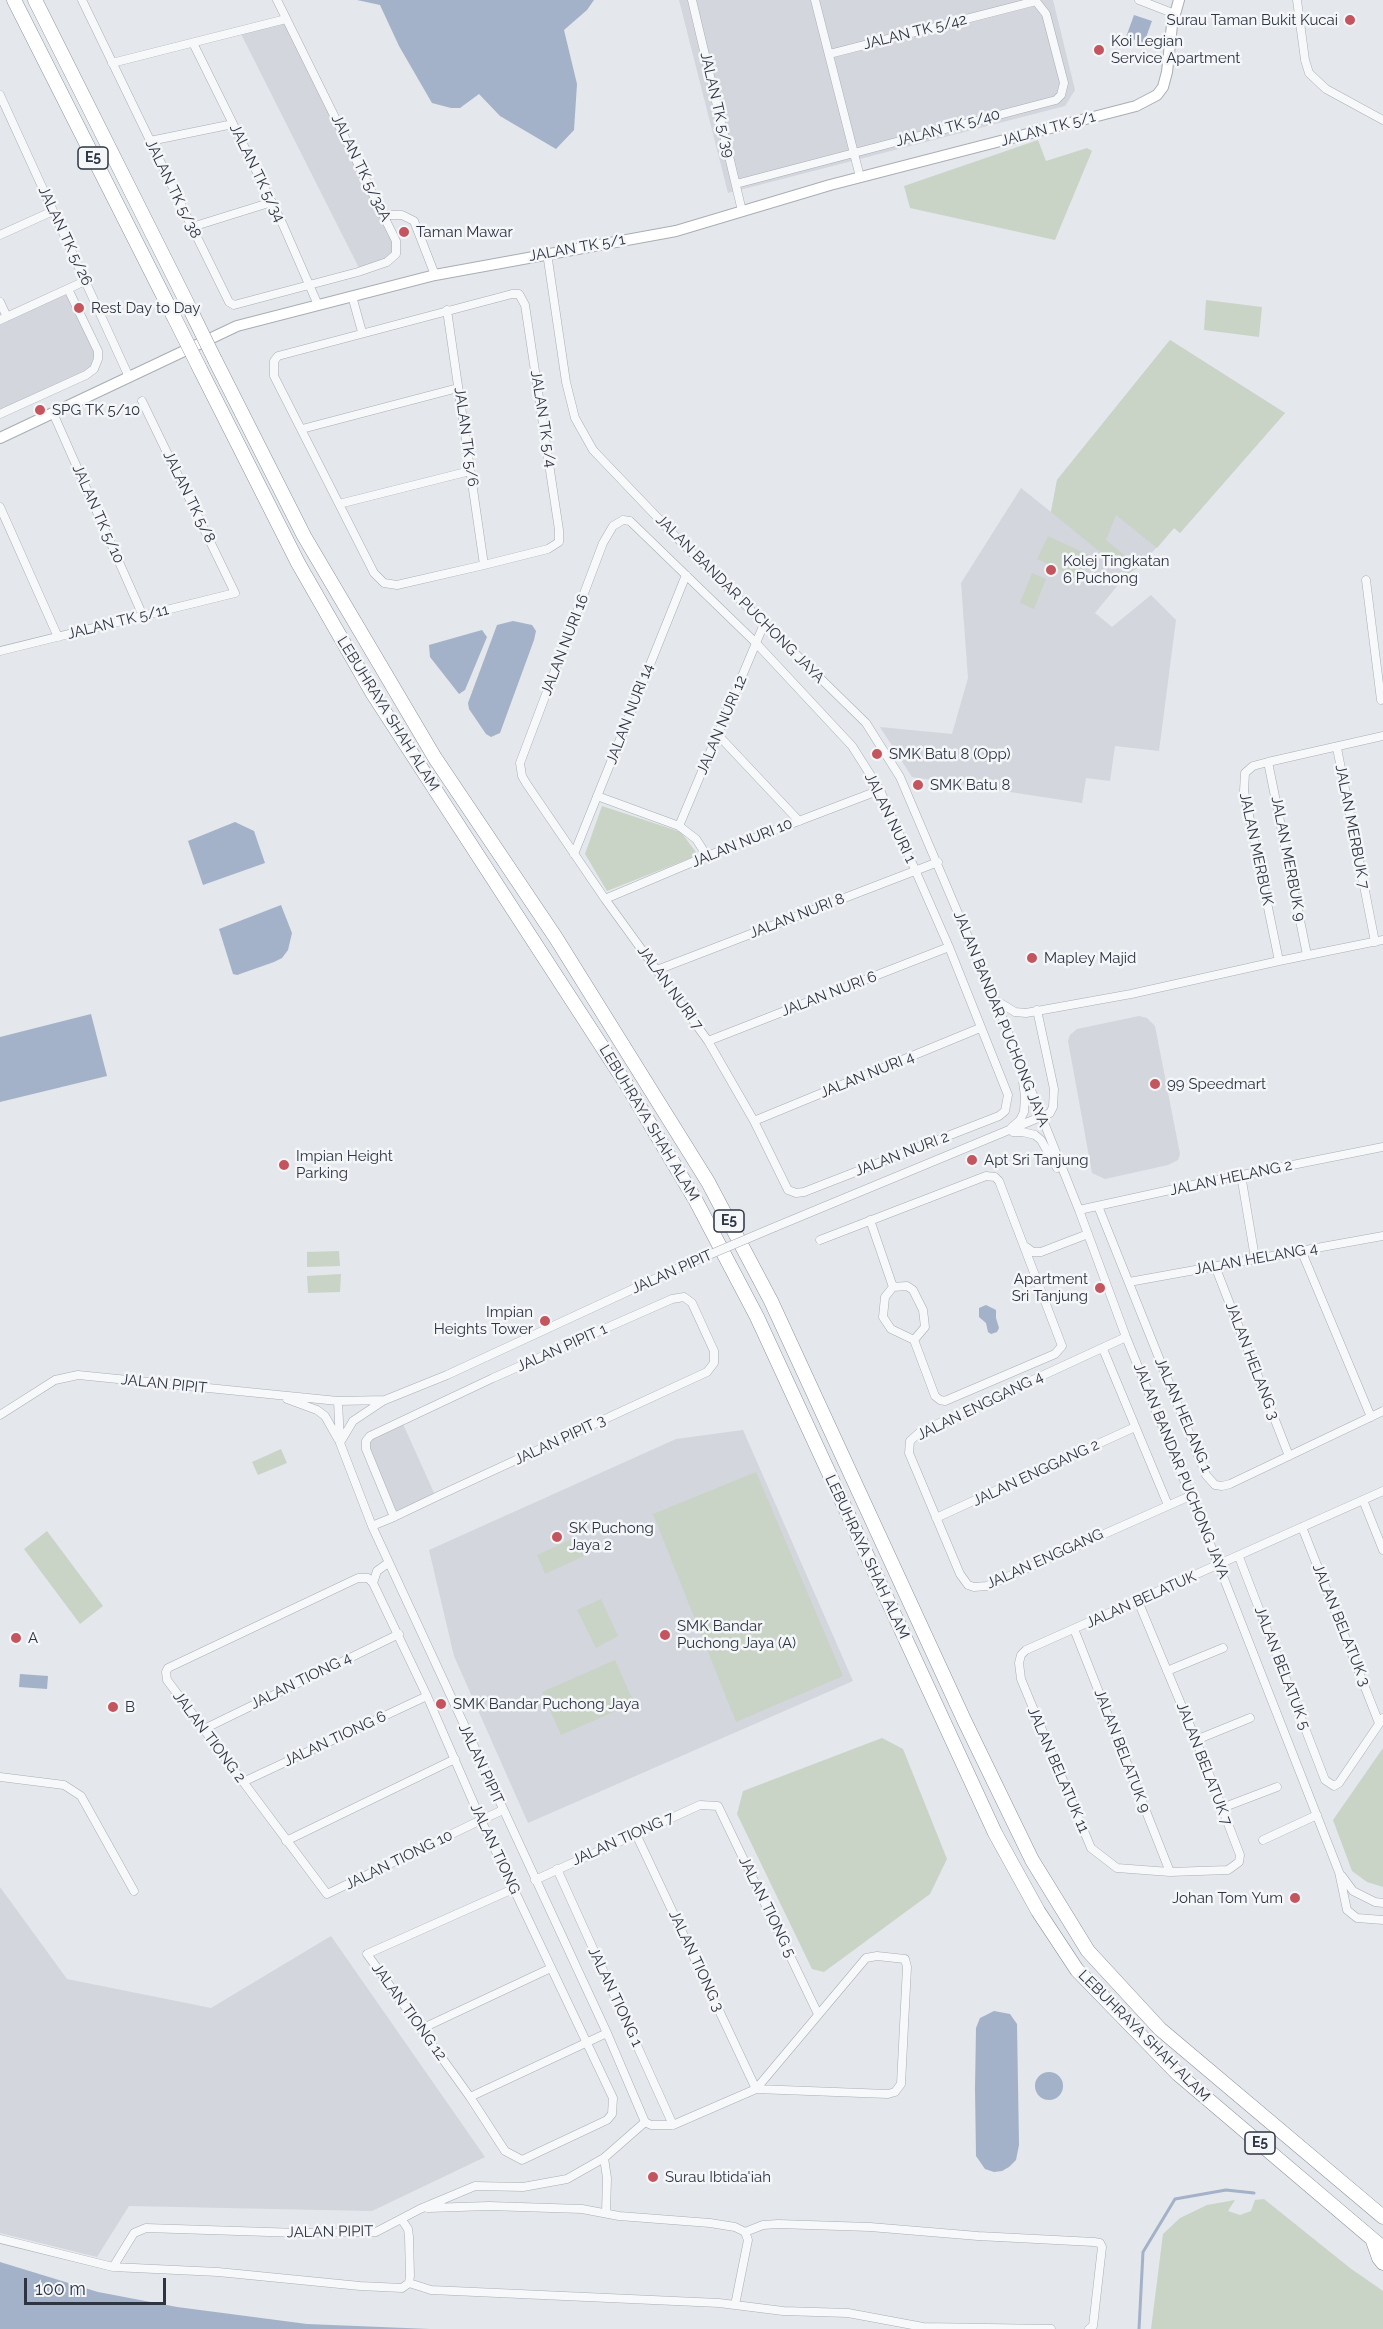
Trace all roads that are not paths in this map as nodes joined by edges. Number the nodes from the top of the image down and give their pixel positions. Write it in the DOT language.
graph roads {
  1 [pos="14,0"];
  2 [pos="35,0"];
  3 [pos="82,0"];
  4 [pos="277,0"];
  5 [pos="692,0"];
  6 [pos="816,0"];
  7 [pos="1139,0"];
  8 [pos="1179,0"];
  9 [pos="1297,0"];
  10 [pos="1035,1"];
  11 [pos="1175,14"];
  12 [pos="286,19"];
  13 [pos="193,43"];
  14 [pos="829,54"];
  15 [pos="112,63"];
  16 [pos="0,95"];
  17 [pos="1383,120"];
  18 [pos="233,124"];
  19 [pos="150,141"];
  20 [pos="854,153"];
  21 [pos="860,177"];
  22 [pos="736,184"];
  23 [pos="272,202"];
  24 [pos="53,211"];
  25 [pos="742,211"];
  26 [pos="384,215"];
  27 [pos="192,227"];
  28 [pos="0,235"];
  29 [pos="547,253"];
  30 [pos="435,275"];
  31 [pos="85,281"];
  32 [pos="309,285"];
  33 [pos="68,289"];
  34 [pos="352,296"];
  35 [pos="0,302"];
  36 [pos="318,305"];
  37 [pos="447,310"];
  38 [pos="4,318"];
  39 [pos="362,332"];
  40 [pos="129,377"];
  41 [pos="458,388"];
  42 [pos="142,401"];
  43 [pos="53,413"];
  44 [pos="0,414"];
  45 [pos="302,429"];
  46 [pos="0,438"];
  47 [pos="470,471"];
  48 [pos="339,504"];
  49 [pos="0,507"];
  50 [pos="630,520"];
  51 [pos="484,565"];
  52 [pos="686,575"];
  53 [pos="1366,580"];
  54 [pos="235,593"];
  55 [pos="143,616"];
  56 [pos="764,624"];
  57 [pos="58,637"];
  58 [pos="756,644"];
  59 [pos="0,651"];
  60 [pos="1381,700"];
  61 [pos="718,735"];
  62 [pos="1383,736"];
  63 [pos="1336,748"];
  64 [pos="1268,762"];
  65 [pos="526,783"];
  66 [pos="880,790"];
  67 [pos="597,796"];
  68 [pos="798,820"];
  69 [pos="679,826"];
  70 [pos="574,854"];
  71 [pos="707,856"];
  72 [pos="938,862"];
  73 [pos="915,871"];
  74 [pos="605,899"];
  75 [pos="1379,941"];
  76 [pos="949,947"];
  77 [pos="1307,955"];
  78 [pos="1279,961"];
  79 [pos="657,970"];
  80 [pos="995,1000"];
  81 [pos="1037,1010"];
  82 [pos="980,1028"];
  83 [pos="708,1041"];
  84 [pos="1020,1066"];
  85 [pos="999,1116"];
  86 [pos="1041,1118"];
  87 [pos="753,1121"];
  88 [pos="1006,1133"];
  89 [pos="1383,1147"];
  90 [pos="1241,1175"];
  91 [pos="804,1192"];
  92 [pos="1074,1199"];
  93 [pos="1098,1206"];
  94 [pos="1079,1210"];
  95 [pos="870,1220"];
  96 [pos="1088,1234"];
  97 [pos="1383,1236"];
  98 [pos="820,1240"];
  99 [pos="1024,1246"];
  100 [pos="1301,1250"];
  101 [pos="1041,1252"];
  102 [pos="1255,1258"];
  103 [pos="1215,1266"];
  104 [pos="1034,1271"];
  105 [pos="1128,1282"];
  106 [pos="893,1287"];
  107 [pos="705,1332"];
  108 [pos="1126,1338"];
  109 [pos="914,1340"];
  110 [pos="1103,1348"];
  111 [pos="276,1395"];
  112 [pos="385,1400"];
  113 [pos="338,1401"];
  114 [pos="1383,1412"];
  115 [pos="0,1415"];
  116 [pos="1371,1417"];
  117 [pos="1136,1428"];
  118 [pos="340,1443"];
  119 [pos="1290,1456"];
  120 [pos="1383,1491"];
  121 [pos="1190,1496"];
  122 [pos="1363,1500"];
  123 [pos="1168,1505"];
  124 [pos="394,1516"];
  125 [pos="936,1518"];
  126 [pos="372,1526"];
  127 [pos="1302,1527"];
  128 [pos="1383,1550"];
  129 [pos="1239,1557"];
  130 [pos="388,1563"];
  131 [pos="1220,1566"];
  132 [pos="370,1581"];
  133 [pos="1138,1601"];
  134 [pos="1074,1629"];
  135 [pos="399,1634"];
  136 [pos="1223,1648"];
  137 [pos="1167,1671"];
  138 [pos="1021,1679"];
  139 [pos="427,1696"];
  140 [pos="1250,1718"];
  141 [pos="1381,1720"];
  142 [pos="204,1729"];
  143 [pos="1196,1740"];
  144 [pos="455,1759"];
  145 [pos="0,1777"];
  146 [pos="243,1782"];
  147 [pos="1277,1787"];
  148 [pos="713,1804"];
  149 [pos="1222,1808"];
  150 [pos="503,1810"];
  151 [pos="1317,1815"];
  152 [pos="481,1820"];
  153 [pos="636,1834"];
  154 [pos="1263,1840"];
  155 [pos="286,1841"];
  156 [pos="557,1869"];
  157 [pos="1170,1872"];
  158 [pos="1339,1872"];
  159 [pos="535,1880"];
  160 [pos="513,1889"];
  161 [pos="134,1891"];
  162 [pos="327,1894"];
  163 [pos="1383,1903"];
  164 [pos="1383,1920"];
  165 [pos="551,1968"];
  166 [pos="818,2014"];
  167 [pos="421,2029"];
  168 [pos="607,2033"];
  169 [pos="585,2043"];
  170 [pos="756,2089"];
  171 [pos="470,2097"];
  172 [pos="645,2122"];
  173 [pos="673,2125"];
  174 [pos="530,2158"];
  175 [pos="604,2158"];
  176 [pos="420,2209"];
  177 [pos="1380,2212"];
  178 [pos="606,2213"];
  179 [pos="402,2220"];
  180 [pos="745,2232"];
  181 [pos="0,2239"];
  182 [pos="1378,2244"];
  183 [pos="1383,2263"];
  184 [pos="113,2267"];
  185 [pos="409,2283"];
  186 [pos="735,2305"];
  187 [pos="1051,2329"];
  188 [pos="1089,2329"];
  1 -- 182 [label="highway, LEBUHRAYA SHAH ALAM / E5, bridge"];
  2 -- 177 [label="highway, LEBUHRAYA SHAH ALAM / E5, bridge"];
  3 -- 15 [label="street, JALAN TK 5/38"];
  4 -- 12 [label="street, JALAN TK 5/32A"];
  5 -- 22 [label="street, JALAN TK 5/39"];
  6 -- 14 [label="street"];
  7 -- 11 [label="street"];
  8 -- 11 [label="street"];
  9 -- 17 [label="street"];
  10 -- 14 [label="street, JALAN TK 5/42"];
  10 -- 20 [label="street, JALAN TK 5/40"];
  11 -- 21 [label="street, JALAN TK 5/1"];
  12 -- 13 [label="street"];
  12 -- 26 [label="street, JALAN TK 5/32A"];
  13 -- 15 [label="street"];
  13 -- 18 [label="street, JALAN TK 5/34"];
  14 -- 20 [label="street"];
  15 -- 19 [label="street, JALAN TK 5/38"];
  16 -- 24 [label="street, JALAN TK 5/26"];
  18 -- 19 [label="street"];
  18 -- 23 [label="street, JALAN TK 5/34"];
  19 -- 27 [label="street, JALAN TK 5/38"];
  20 -- 21 [label="street"];
  20 -- 22 [label="street, JALAN TK 5/40"];
  21 -- 25 [label="street, JALAN TK 5/1"];
  22 -- 25 [label="street, JALAN TK 5/39"];
  23 -- 27 [label="street"];
  23 -- 32 [label="street, JALAN TK 5/34"];
  24 -- 28 [label="street"];
  24 -- 31 [label="street, JALAN TK 5/26"];
  25 -- 29 [label="street, JALAN TK 5/1"];
  26 -- 30 [label="street"];
  26 -- 32 [label="street, JALAN TK 5/32A"];
  27 -- 32 [label="street, JALAN TK 5/38"];
  29 -- 30 [label="street, JALAN TK 5/1"];
  29 -- 56 [label="street, JALAN BANDAR PUCHONG JAYA"];
  30 -- 34 [label="street, JALAN TK 5/1"];
  31 -- 33 [label="street"];
  31 -- 40 [label="street, JALAN TK 5/26"];
  32 -- 36 [label="street, JALAN TK 5/34"];
  33 -- 38 [label="street"];
  33 -- 44 [label="street"];
  34 -- 36 [label="street, JALAN TK 5/1"];
  34 -- 39 [label="street"];
  35 -- 38 [label="street"];
  36 -- 40 [label="street, JALAN TK 5/1"];
  37 -- 39 [label="street"];
  37 -- 41 [label="street, JALAN TK 5/6"];
  37 -- 51 [label="street, JALAN TK 5/4"];
  39 -- 45 [label="street"];
  40 -- 43 [label="street, JALAN TK 5/1"];
  41 -- 45 [label="street"];
  41 -- 47 [label="street, JALAN TK 5/6"];
  42 -- 54 [label="street, JALAN TK 5/8"];
  43 -- 46 [label="street, JALAN TK 5/1"];
  43 -- 55 [label="street, JALAN TK 5/10"];
  45 -- 48 [label="street"];
  47 -- 48 [label="street"];
  47 -- 51 [label="street, JALAN TK 5/6"];
  48 -- 51 [label="street"];
  49 -- 57 [label="street"];
  50 -- 52 [label="street, JALAN NURI 1"];
  50 -- 65 [label="street, JALAN NURI 16"];
  52 -- 58 [label="street, JALAN NURI 1"];
  52 -- 67 [label="street, JALAN NURI 14"];
  53 -- 60 [label="street"];
  54 -- 55 [label="street, JALAN TK 5/11"];
  55 -- 57 [label="street, JALAN TK 5/11"];
  56 -- 58 [label="street, JALAN NURI 12"];
  56 -- 72 [label="street, JALAN BANDAR PUCHONG JAYA"];
  57 -- 59 [label="street, JALAN TK 5/11"];
  58 -- 61 [label="street, JALAN NURI 12"];
  58 -- 66 [label="street, JALAN NURI 1"];
  61 -- 68 [label="street"];
  61 -- 69 [label="street, JALAN NURI 12"];
  62 -- 63 [label="street, JALAN MERBUK"];
  63 -- 64 [label="street, JALAN MERBUK"];
  63 -- 75 [label="street, JALAN MERBUK 7"];
  64 -- 77 [label="street, JALAN MERBUK 9"];
  64 -- 78 [label="street, JALAN MERBUK"];
  65 -- 70 [label="street, JALAN NURI 7"];
  66 -- 68 [label="street, JALAN NURI 10"];
  66 -- 73 [label="street, JALAN NURI 1"];
  67 -- 69 [label="street"];
  67 -- 70 [label="street, JALAN NURI 14"];
  68 -- 71 [label="street, JALAN NURI 10"];
  69 -- 71 [label="street"];
  70 -- 74 [label="street, JALAN NURI 7"];
  71 -- 74 [label="street, JALAN NURI 10"];
  72 -- 73 [label="street, JALAN NURI 8"];
  72 -- 80 [label="street, JALAN BANDAR PUCHONG JAYA"];
  73 -- 76 [label="street, JALAN NURI 1"];
  73 -- 79 [label="street, JALAN NURI 8"];
  74 -- 79 [label="street, JALAN NURI 7"];
  75 -- 77 [label="street"];
  76 -- 82 [label="street, JALAN NURI 1"];
  76 -- 83 [label="street, JALAN NURI 6"];
  77 -- 78 [label="street"];
  78 -- 81 [label="street"];
  79 -- 83 [label="street, JALAN NURI 7"];
  80 -- 81 [label="street"];
  80 -- 84 [label="street, JALAN BANDAR PUCHONG JAYA"];
  81 -- 86 [label="street"];
  82 -- 85 [label="street, JALAN NURI 1"];
  82 -- 87 [label="street, JALAN NURI 4"];
  83 -- 87 [label="street, JALAN NURI 7"];
  84 -- 86 [label="street, JALAN BANDAR PUCHONG JAYA"];
  84 -- 88 [label="street"];
  85 -- 91 [label="street, JALAN NURI 2"];
  86 -- 88 [label="street, JALAN PIPIT"];
  86 -- 92 [label="street, JALAN BANDAR PUCHONG JAYA"];
  87 -- 91 [label="street, JALAN NURI 7"];
  88 -- 92 [label="street, JALAN PIPIT"];
  88 -- 112 [label="street, JALAN PIPIT, bridge"];
  89 -- 90 [label="street, JALAN HELANG 2"];
  90 -- 93 [label="street, JALAN HELANG 2"];
  90 -- 102 [label="street"];
  92 -- 94 [label="street, JALAN BANDAR PUCHONG JAYA"];
  93 -- 94 [label="street, JALAN HELANG 2"];
  93 -- 105 [label="street, JALAN HELANG 1"];
  94 -- 96 [label="street, JALAN BANDAR PUCHONG JAYA"];
  95 -- 98 [label="street"];
  95 -- 99 [label="street"];
  95 -- 106 [label="street"];
  96 -- 101 [label="street"];
  96 -- 108 [label="street, JALAN BANDAR PUCHONG JAYA"];
  97 -- 100 [label="street, JALAN HELANG 4"];
  99 -- 101 [label="street"];
  99 -- 104 [label="street"];
  100 -- 102 [label="street, JALAN HELANG 4"];
  100 -- 116 [label="street"];
  101 -- 104 [label="street"];
  102 -- 103 [label="street, JALAN HELANG 4"];
  103 -- 105 [label="street, JALAN HELANG 4"];
  103 -- 119 [label="street, JALAN HELANG 3"];
  104 -- 109 [label="street"];
  105 -- 119 [label="street, JALAN HELANG 1"];
  106 -- 109 [label="street"];
  106 -- 109 [label="street"];
  107 -- 124 [label="street, JALAN PIPIT 3"];
  107 -- 124 [label="street, JALAN PIPIT 1"];
  108 -- 110 [label="street, JALAN ENGGANG 4"];
  108 -- 121 [label="street, JALAN BANDAR PUCHONG JAYA"];
  110 -- 117 [label="street"];
  110 -- 125 [label="street, JALAN ENGGANG 4"];
  111 -- 113 [label="street, JALAN PIPIT"];
  111 -- 115 [label="street, JALAN PIPIT"];
  111 -- 118 [label="street"];
  112 -- 113 [label="street, JALAN PIPIT"];
  112 -- 118 [label="street"];
  113 -- 118 [label="street, JALAN PIPIT"];
  114 -- 116 [label="street, JALAN HELANG 1"];
  116 -- 119 [label="street, JALAN HELANG 1"];
  117 -- 123 [label="street"];
  117 -- 125 [label="street, JALAN ENGGANG 2"];
  118 -- 126 [label="street, JALAN PIPIT"];
  120 -- 122 [label="street, JALAN BELATUK"];
  121 -- 123 [label="street, JALAN ENGGANG"];
  121 -- 131 [label="street, JALAN BANDAR PUCHONG JAYA"];
  122 -- 127 [label="street, JALAN BELATUK"];
  122 -- 128 [label="street"];
  123 -- 125 [label="street, JALAN ENGGANG"];
  124 -- 126 [label="street, JALAN PIPIT 3"];
  126 -- 130 [label="street, JALAN PIPIT"];
  127 -- 129 [label="street, JALAN BELATUK"];
  127 -- 141 [label="street, JALAN BELATUK 3"];
  129 -- 131 [label="street, JALAN BELATUK"];
  129 -- 141 [label="street, JALAN BELATUK 5"];
  130 -- 132 [label="street"];
  130 -- 150 [label="street, JALAN PIPIT"];
  131 -- 133 [label="street, JALAN BELATUK"];
  131 -- 151 [label="street, JALAN BANDAR PUCHONG JAYA"];
  132 -- 135 [label="street, JALAN TIONG"];
  132 -- 142 [label="street, JALAN TIONG 2"];
  133 -- 134 [label="street, JALAN BELATUK"];
  133 -- 137 [label="street, JALAN BELATUK 7"];
  134 -- 138 [label="street, JALAN BELATUK"];
  134 -- 157 [label="street, JALAN BELATUK 9"];
  135 -- 139 [label="street, JALAN TIONG"];
  135 -- 142 [label="street, JALAN TIONG 4"];
  136 -- 137 [label="street"];
  137 -- 143 [label="street, JALAN BELATUK 7"];
  138 -- 157 [label="street, JALAN BELATUK 11"];
  139 -- 144 [label="street, JALAN TIONG"];
  139 -- 146 [label="street, JALAN TIONG 6"];
  140 -- 143 [label="street"];
  142 -- 146 [label="street, JALAN TIONG 2"];
  143 -- 149 [label="street, JALAN BELATUK 7"];
  144 -- 152 [label="street, JALAN TIONG"];
  144 -- 155 [label="street"];
  145 -- 161 [label="street"];
  146 -- 155 [label="street, JALAN TIONG 2"];
  147 -- 149 [label="street"];
  148 -- 153 [label="street, JALAN TIONG 7"];
  148 -- 166 [label="street, JALAN TIONG 5"];
  149 -- 157 [label="street, JALAN BELATUK 7"];
  150 -- 152 [label="street, JALAN TIONG 10"];
  150 -- 159 [label="street, JALAN PIPIT"];
  151 -- 154 [label="street"];
  151 -- 158 [label="street, JALAN BANDAR PUCHONG JAYA"];
  152 -- 160 [label="street, JALAN TIONG"];
  152 -- 162 [label="street, JALAN TIONG 10"];
  153 -- 156 [label="street, JALAN TIONG 7"];
  153 -- 170 [label="street, JALAN TIONG 3"];
  155 -- 162 [label="street, JALAN TIONG 2"];
  156 -- 159 [label="street, JALAN TIONG 7"];
  156 -- 173 [label="street, JALAN TIONG 1"];
  158 -- 163 [label="street, JALAN BANDAR PUCHONG JAYA"];
  158 -- 164 [label="street, JALAN BANDAR PUCHONG JAYA"];
  159 -- 168 [label="street, JALAN PIPIT"];
  160 -- 165 [label="street, JALAN TIONG"];
  160 -- 167 [label="street, JALAN TIONG 12"];
  165 -- 167 [label="street"];
  165 -- 169 [label="street, JALAN TIONG"];
  166 -- 170 [label="street"];
  166 -- 170 [label="street"];
  167 -- 171 [label="street, JALAN TIONG 12"];
  168 -- 169 [label="street"];
  168 -- 172 [label="street, JALAN PIPIT"];
  169 -- 171 [label="street"];
  169 -- 174 [label="street, JALAN TIONG"];
  170 -- 173 [label="street"];
  171 -- 174 [label="street, JALAN TIONG 12"];
  172 -- 173 [label="street"];
  172 -- 175 [label="street, JALAN PIPIT"];
  175 -- 176 [label="street, JALAN PIPIT"];
  175 -- 178 [label="street"];
  176 -- 178 [label="street"];
  176 -- 179 [label="street, JALAN PIPIT"];
  178 -- 180 [label="street"];
  179 -- 184 [label="street, JALAN PIPIT"];
  179 -- 185 [label="street"];
  180 -- 186 [label="street"];
  180 -- 188 [label="street"];
  181 -- 184 [label="street"];
  182 -- 183 [label="highway"];
  184 -- 185 [label="street"];
  185 -- 186 [label="street"];
  186 -- 187 [label="street"];
}
